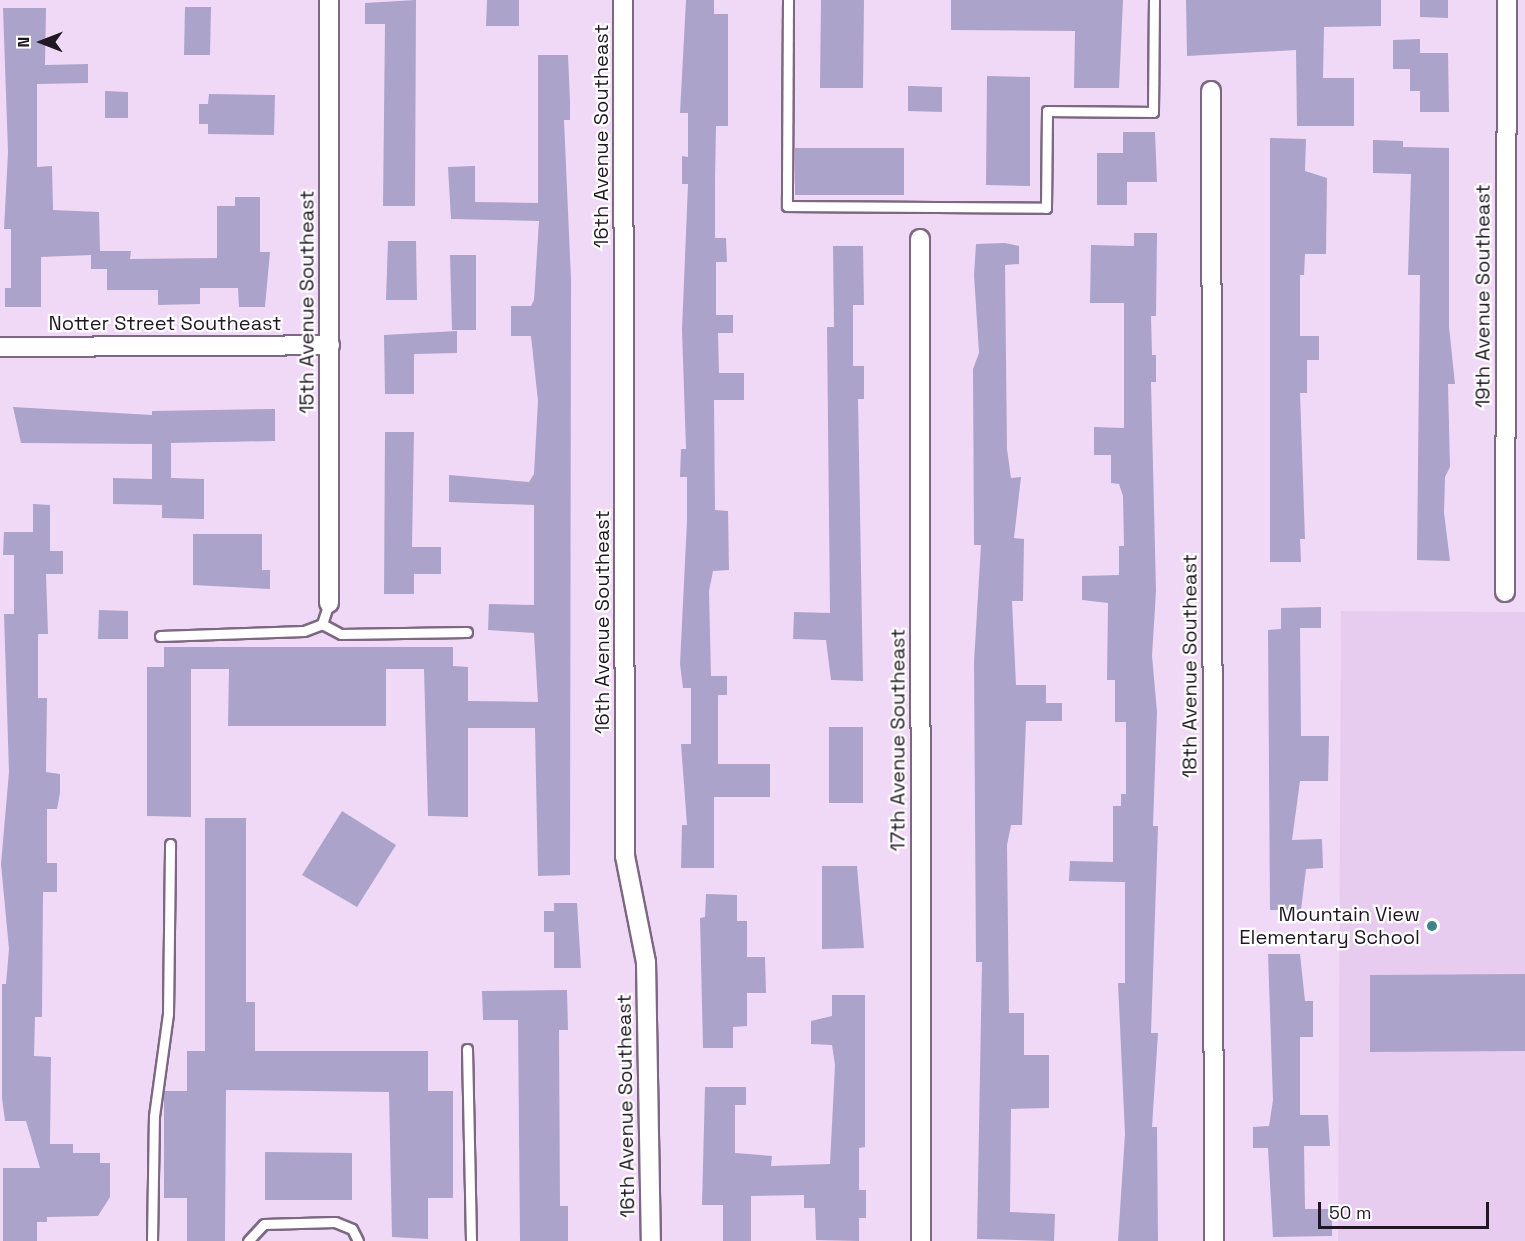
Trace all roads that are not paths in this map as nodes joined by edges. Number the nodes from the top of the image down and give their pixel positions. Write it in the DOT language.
graph roads {
  1 [pos="328,0"];
  2 [pos="623,0"];
  3 [pos="788,0"];
  4 [pos="1154,0"];
  5 [pos="1507,0"];
  6 [pos="1211,91"];
  7 [pos="920,239"];
  8 [pos="330,345"];
  9 [pos="0,346"];
  10 [pos="1505,592"];
  11 [pos="329,603"];
  12 [pos="322,624"];
  13 [pos="467,632"];
  14 [pos="160,636"];
  15 [pos="170,844"];
  16 [pos="467,1049"];
  17 [pos="152,1241"];
  18 [pos="248,1241"];
  19 [pos="358,1241"];
  20 [pos="471,1241"];
  21 [pos="651,1241"];
  22 [pos="921,1241"];
  23 [pos="1214,1241"];
  1 -- 8 [label="street, 15th Avenue Southeast"];
  2 -- 21 [label="street, 16th Avenue Southeast"];
  3 -- 4 [label="lane"];
  5 -- 10 [label="street, 19th Avenue Southeast"];
  6 -- 23 [label="street, 18th Avenue Southeast"];
  7 -- 22 [label="street, 17th Avenue Southeast"];
  8 -- 9 [label="street, Notter Street Southeast"];
  8 -- 11 [label="street, 15th Avenue Southeast"];
  11 -- 12 [label="lane"];
  12 -- 13 [label="lane"];
  12 -- 14 [label="lane"];
  15 -- 17 [label="lane"];
  16 -- 20 [label="lane"];
  18 -- 19 [label="lane"];
}
